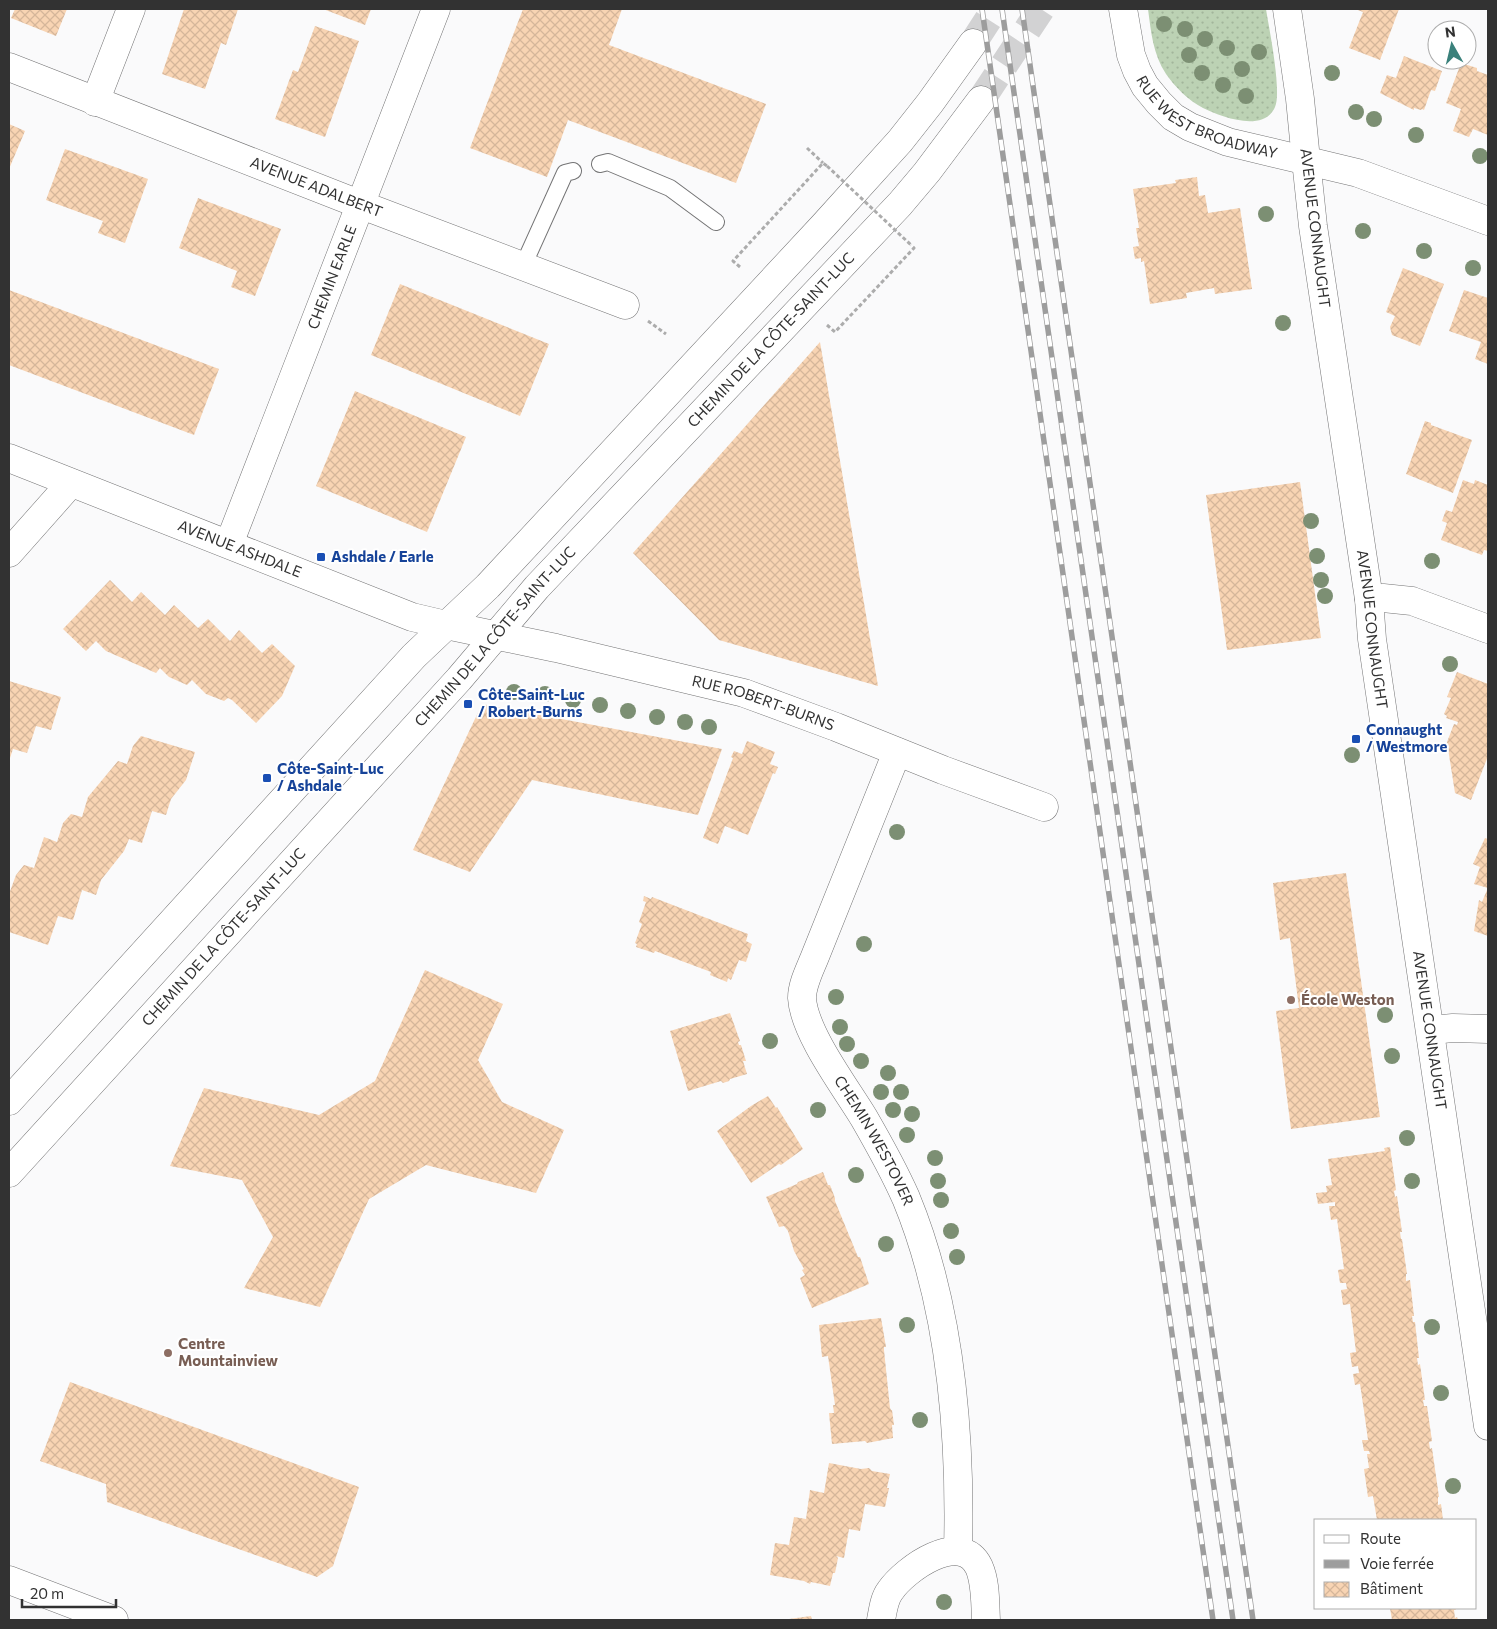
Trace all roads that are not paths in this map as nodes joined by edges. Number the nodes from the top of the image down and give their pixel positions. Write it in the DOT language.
graph roads {
  1 [pos="131,9"];
  2 [pos="436,9"];
  3 [pos="1123,9"];
  4 [pos="1287,9"];
  5 [pos="973,43"];
  6 [pos="9,67"];
  7 [pos="981,100"];
  8 [pos="96,102"];
  9 [pos="1306,160"];
  10 [pos="600,164"];
  11 [pos="573,171"];
  12 [pos="359,204"];
  13 [pos="1488,221"];
  14 [pos="716,222"];
  15 [pos="523,266"];
  16 [pos="625,305"];
  17 [pos="9,458"];
  18 [pos="71,483"];
  19 [pos="229,544"];
  20 [pos="9,553"];
  21 [pos="1369,599"];
  22 [pos="1488,629"];
  23 [pos="471,631"];
  24 [pos="898,752"];
  25 [pos="1044,807"];
  26 [pos="1488,1029"];
  27 [pos="1431,1030"];
  28 [pos="9,1101"];
  29 [pos="9,1173"];
  30 [pos="1488,1426"];
  31 [pos="958,1551"];
  32 [pos="9,1580"];
  33 [pos="114,1620"];
  34 [pos="881,1620"];
  35 [pos="986,1620"];
  1 -- 8 [label="street"];
  2 -- 12 [label="street, CHEMIN EARLE"];
  3 -- 9 [label="street, RUE WEST BROADWAY"];
  4 -- 9 [label="street, AVENUE CONNAUGHT"];
  5 -- 23 [label="street, CHEMIN DE LA CÔTE-SAINT-LUC"];
  6 -- 8 [label="street, AVENUE ADALBERT"];
  7 -- 23 [label="street, CHEMIN DE LA CÔTE-SAINT-LUC"];
  8 -- 12 [label="street, AVENUE ADALBERT"];
  9 -- 13 [label="street, RUE WEST BROADWAY"];
  9 -- 21 [label="street, AVENUE CONNAUGHT"];
  10 -- 14 [label="lane"];
  11 -- 15 [label="lane"];
  12 -- 15 [label="street, AVENUE ADALBERT"];
  12 -- 19 [label="street, CHEMIN EARLE"];
  15 -- 16 [label="street, AVENUE ADALBERT"];
  17 -- 18 [label="street, AVENUE ASHDALE"];
  18 -- 19 [label="street, AVENUE ASHDALE"];
  18 -- 20 [label="street"];
  19 -- 23 [label="street, AVENUE ASHDALE"];
  21 -- 22 [label="street"];
  21 -- 27 [label="street, AVENUE CONNAUGHT"];
  23 -- 24 [label="street, RUE ROBERT-BURNS"];
  23 -- 28 [label="street, CHEMIN DE LA CÔTE-SAINT-LUC"];
  23 -- 29 [label="street, CHEMIN DE LA CÔTE-SAINT-LUC"];
  24 -- 25 [label="street, RUE ROBERT-BURNS"];
  24 -- 31 [label="street, CHEMIN WESTOVER"];
  26 -- 27 [label="street"];
  27 -- 30 [label="street, AVENUE CONNAUGHT"];
  31 -- 34 [label="street"];
  31 -- 35 [label="street"];
  32 -- 33 [label="street"];
}
